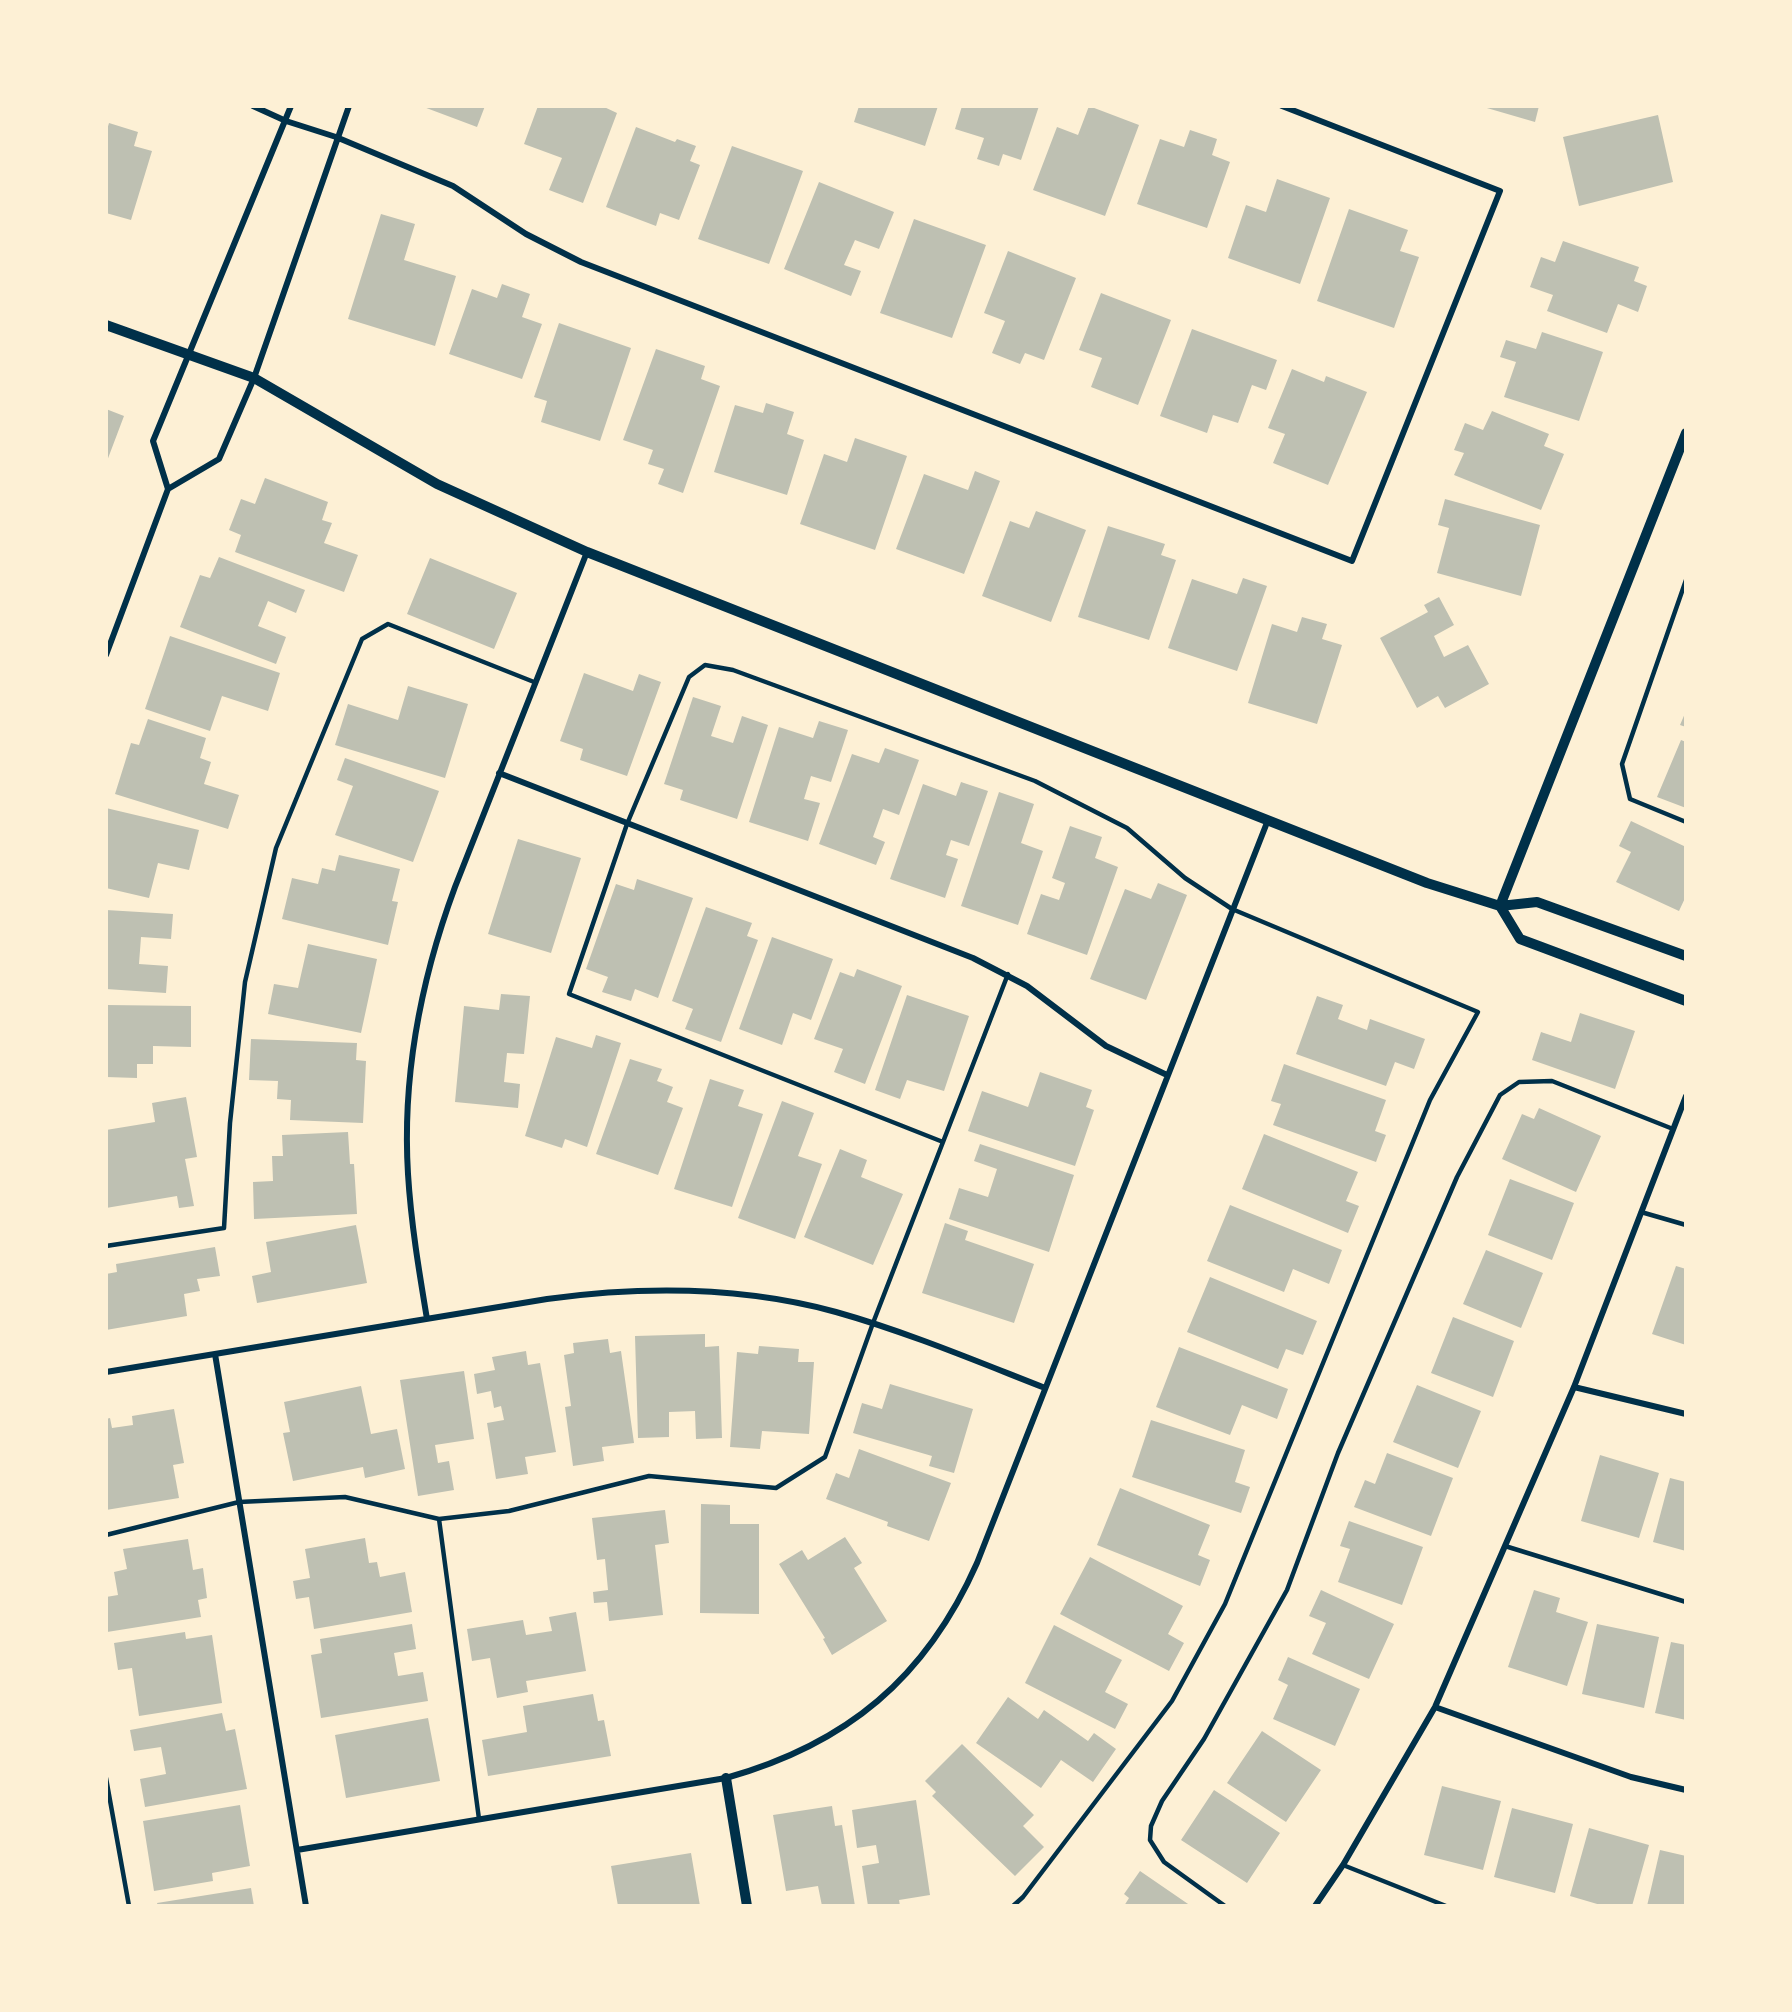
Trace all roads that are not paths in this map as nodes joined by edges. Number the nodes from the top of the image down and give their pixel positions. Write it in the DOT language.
graph roads {
  1 [pos="253,106"];
  2 [pos="291,106"];
  3 [pos="349,106"];
  4 [pos="1282,106"];
  5 [pos="286,121"];
  6 [pos="336,137"];
  7 [pos="106,325"];
  8 [pos="190,355"];
  9 [pos="254,378"];
  10 [pos="1686,433"];
  11 [pos="168,489"];
  12 [pos="587,552"];
  13 [pos="1686,580"];
  14 [pos="106,655"];
  15 [pos="534,682"];
  16 [pos="499,773"];
  17 [pos="1268,820"];
  18 [pos="1686,822"];
  19 [pos="627,824"];
  20 [pos="1500,906"];
  21 [pos="1232,909"];
  22 [pos="1686,956"];
  23 [pos="1008,974"];
  24 [pos="1686,1001"];
  25 [pos="1167,1075"];
  26 [pos="1686,1096"];
  27 [pos="1672,1129"];
  28 [pos="943,1142"];
  29 [pos="1641,1212"];
  30 [pos="1686,1226"];
  31 [pos="106,1246"];
  32 [pos="427,1319"];
  33 [pos="873,1323"];
  34 [pos="215,1354"];
  35 [pos="106,1372"];
  36 [pos="1574,1387"];
  37 [pos="1045,1388"];
  38 [pos="1686,1414"];
  39 [pos="239,1502"];
  40 [pos="439,1519"];
  41 [pos="106,1535"];
  42 [pos="1505,1546"];
  43 [pos="1686,1602"];
  44 [pos="1435,1707"];
  45 [pos="106,1778"];
  46 [pos="726,1778"];
  47 [pos="1686,1790"];
  48 [pos="479,1819"];
  49 [pos="297,1850"];
  50 [pos="1343,1865"];
  51 [pos="129,1905"];
  52 [pos="306,1905"];
  53 [pos="747,1905"];
  54 [pos="1013,1905"];
  55 [pos="1225,1905"];
  56 [pos="1315,1905"];
  57 [pos="1446,1905"];
  1 -- 5 [label="street"];
  2 -- 5 [label="street"];
  3 -- 6 [label="street"];
  4 -- 6 [label="street"];
  5 -- 6 [label="street"];
  5 -- 8 [label="street"];
  6 -- 9 [label="street"];
  7 -- 8 [label="street"];
  8 -- 9 [label="street"];
  8 -- 11 [label="street"];
  9 -- 11 [label="street"];
  9 -- 12 [label="street"];
  10 -- 20 [label="street"];
  11 -- 14 [label="street"];
  12 -- 15 [label="street"];
  12 -- 17 [label="street"];
  13 -- 18 [label="lane"];
  15 -- 16 [label="street"];
  15 -- 31 [label="lane"];
  16 -- 19 [label="street"];
  16 -- 32 [label="street"];
  17 -- 20 [label="street"];
  17 -- 21 [label="street"];
  19 -- 21 [label="lane"];
  19 -- 23 [label="street"];
  19 -- 28 [label="lane"];
  20 -- 22 [label="street"];
  20 -- 24 [label="street"];
  21 -- 25 [label="street"];
  21 -- 54 [label="lane"];
  23 -- 25 [label="street"];
  23 -- 28 [label="lane"];
  25 -- 37 [label="street"];
  26 -- 27 [label="street"];
  27 -- 29 [label="street"];
  27 -- 55 [label="lane"];
  28 -- 33 [label="lane"];
  29 -- 30 [label="lane"];
  29 -- 36 [label="street"];
  32 -- 33 [label="street"];
  32 -- 34 [label="street"];
  33 -- 37 [label="street"];
  33 -- 40 [label="lane"];
  34 -- 35 [label="street"];
  34 -- 39 [label="street"];
  36 -- 38 [label="street"];
  36 -- 42 [label="street"];
  37 -- 46 [label="street"];
  39 -- 40 [label="lane"];
  39 -- 41 [label="lane"];
  39 -- 49 [label="street"];
  40 -- 48 [label="lane"];
  42 -- 43 [label="lane"];
  42 -- 44 [label="street"];
  44 -- 47 [label="street"];
  44 -- 50 [label="street"];
  45 -- 51 [label="lane"];
  46 -- 48 [label="street"];
  46 -- 53 [label="street"];
  48 -- 49 [label="street"];
  49 -- 52 [label="street"];
  50 -- 56 [label="street"];
  50 -- 57 [label="lane"];
}
